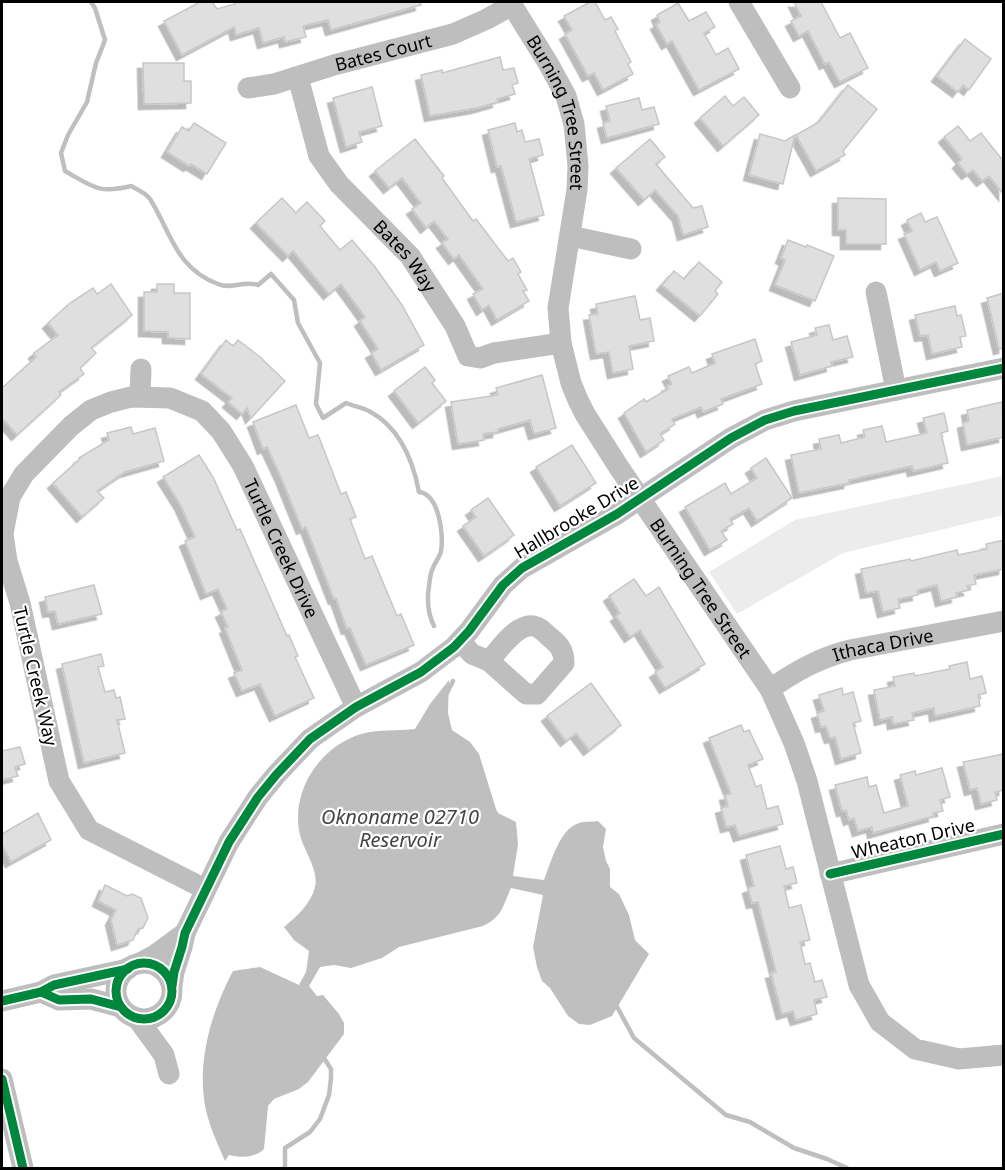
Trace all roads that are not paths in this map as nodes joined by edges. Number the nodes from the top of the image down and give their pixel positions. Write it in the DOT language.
graph roads {
  1 [pos="740,2"];
  2 [pos="511,3"];
  3 [pos="298,77"];
  4 [pos="248,88"];
  5 [pos="790,88"];
  6 [pos="570,236"];
  7 [pos="631,249"];
  8 [pos="876,291"];
  9 [pos="561,343"];
  10 [pos="1004,368"];
  11 [pos="141,369"];
  12 [pos="896,390"];
  13 [pos="140,396"];
  14 [pos="188,404"];
  15 [pos="640,498"];
  16 [pos="1004,621"];
  17 [pos="460,641"];
  18 [pos="489,661"];
  19 [pos="770,689"];
  20 [pos="356,707"];
  21 [pos="1004,834"];
  22 [pos="830,874"];
  23 [pos="205,889"];
  24 [pos="185,933"];
  25 [pos="133,966"];
  26 [pos="41,992"];
  27 [pos="170,997"];
  28 [pos="2,1001"];
  29 [pos="129,1013"];
  30 [pos="1004,1055"];
  31 [pos="2,1079"];
  32 [pos="23,1168"];
  1 -- 5 [label="street"];
  2 -- 3 [label="street, Bates Court"];
  2 -- 6 [label="street, Burning Tree Street"];
  3 -- 4 [label="street, Bates Court"];
  3 -- 9 [label="street, Bates Way"];
  6 -- 7 [label="street"];
  6 -- 9 [label="street, Burning Tree Street"];
  8 -- 12 [label="street"];
  9 -- 15 [label="street, Burning Tree Street"];
  10 -- 12 [label="street, Hallbrooke Drive"];
  11 -- 13 [label="street"];
  12 -- 15 [label="street, Hallbrooke Drive"];
  13 -- 14 [label="street, Turtle Creek Way"];
  13 -- 23 [label="street, Turtle Creek Way"];
  14 -- 20 [label="street, Turtle Creek Drive"];
  15 -- 17 [label="street, Hallbrooke Drive"];
  15 -- 19 [label="street, Burning Tree Street"];
  16 -- 19 [label="street, Ithaca Drive"];
  17 -- 18 [label="street"];
  17 -- 20 [label="street, Hallbrooke Drive"];
  19 -- 22 [label="street, Burning Tree Street"];
  20 -- 23 [label="street, Hallbrooke Drive"];
  21 -- 22 [label="street, Wheaton Drive"];
  22 -- 30 [label="street, Burning Tree Street"];
  23 -- 24 [label="street, Hallbrooke Drive"];
  24 -- 25 [label="street, Hallbrooke Drive"];
  24 -- 27 [label="street, Hallbrooke Drive"];
  25 -- 26 [label="street, Hallbrooke Drive"];
  25 -- 27 [label="street"];
  25 -- 29 [label="street"];
  26 -- 28 [label="street, Hallbrooke Drive"];
  26 -- 29 [label="street, Hallbrooke Drive"];
  27 -- 29 [label="street"];
  27 -- 29 [label="street, Hallbrooke Drive"];
  31 -- 32 [label="street"];
}
